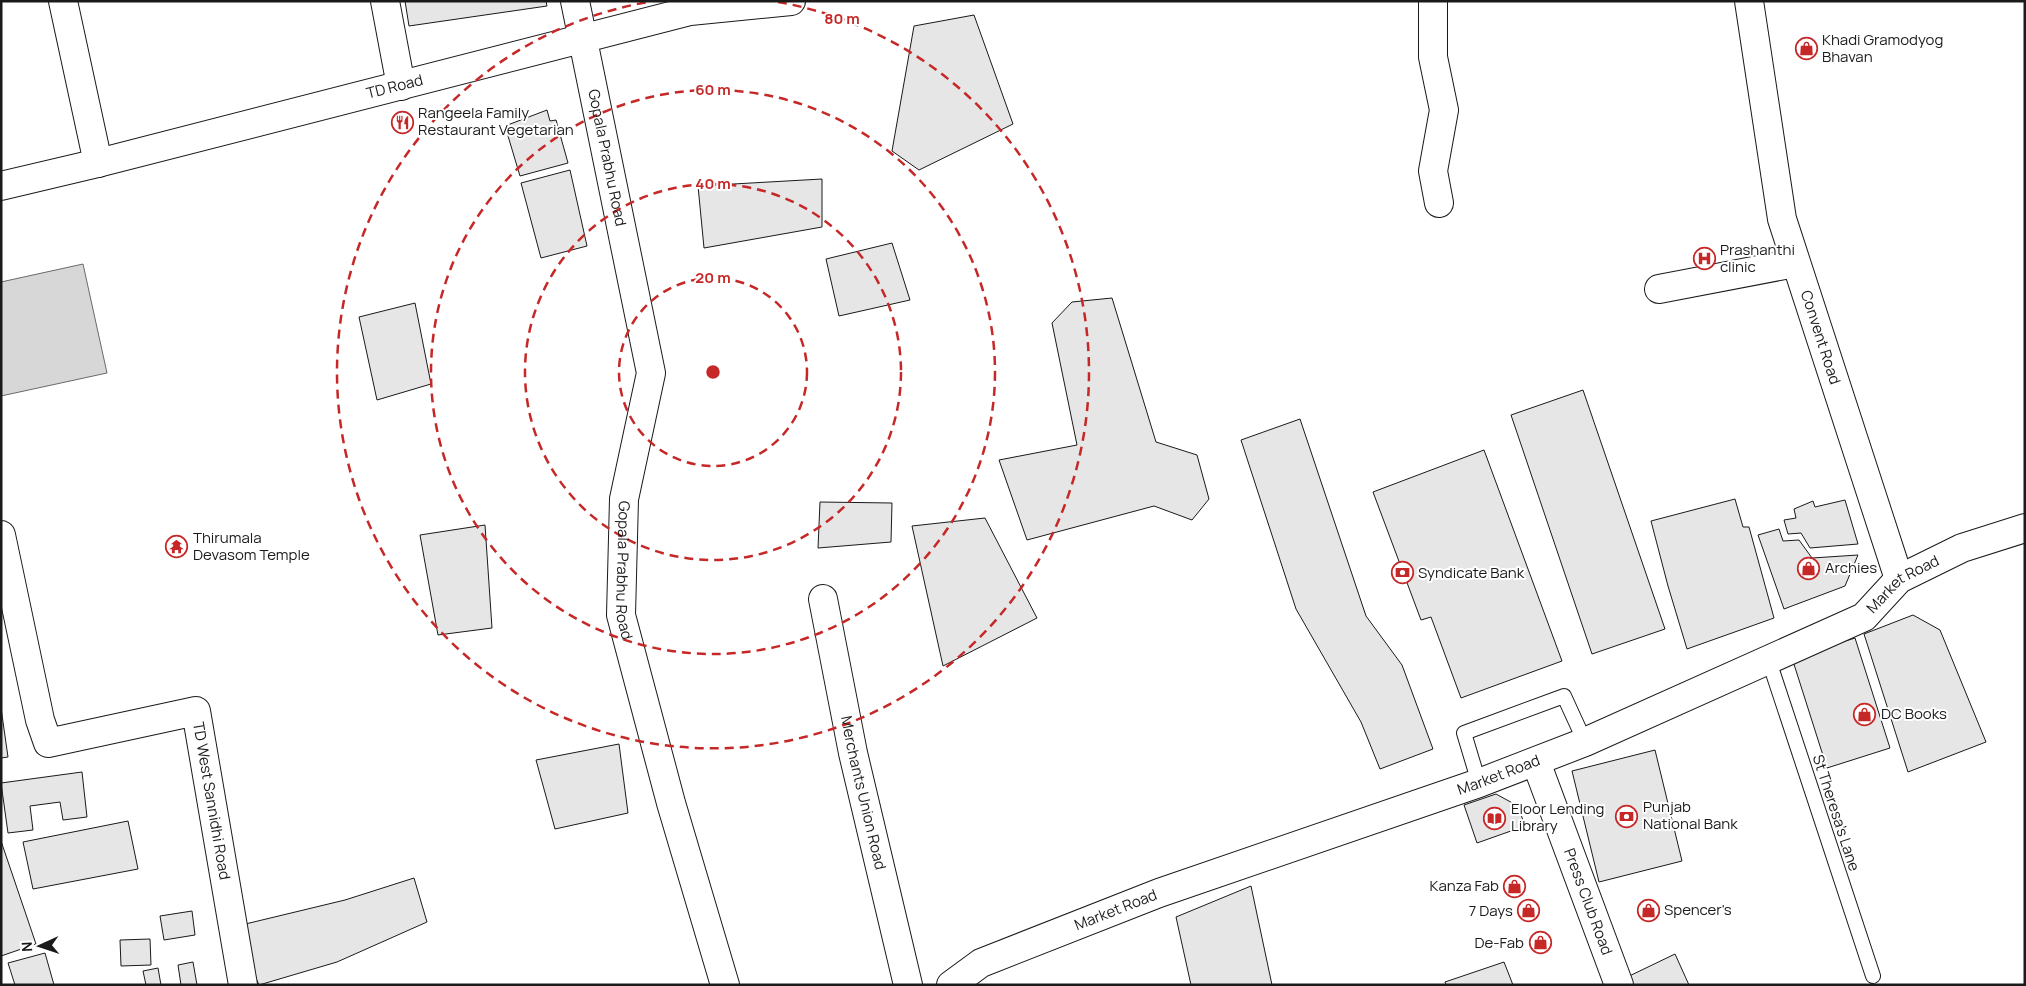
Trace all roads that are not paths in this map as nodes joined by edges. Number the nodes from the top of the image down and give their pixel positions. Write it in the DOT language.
graph roads {
  1 [pos="63,1"];
  2 [pos="385,1"];
  3 [pos="575,1"];
  4 [pos="791,1"];
  5 [pos="1433,1"];
  6 [pos="1749,1"];
  7 [pos="583,39"];
  8 [pos="401,86"];
  9 [pos="98,163"];
  10 [pos="1,186"];
  11 [pos="1439,203"];
  12 [pos="1795,263"];
  13 [pos="1659,289"];
  14 [pos="2025,528"];
  15 [pos="1,534"];
  16 [pos="1899,579"];
  17 [pos="823,600"];
  18 [pos="1769,661"];
  19 [pos="1585,742"];
  20 [pos="1536,762"];
  21 [pos="1479,783"];
  22 [pos="1873,976"];
  23 [pos="243,985"];
  24 [pos="725,985"];
  25 [pos="908,985"];
  26 [pos="951,985"];
  27 [pos="1619,985"];
  1 -- 9 [label="street"];
  2 -- 8 [label="street"];
  3 -- 7 [label="street, Gopala Prabhu Road"];
  4 -- 7 [label="street, TD Road"];
  5 -- 11 [label="street"];
  6 -- 12 [label="street, Convent Road"];
  7 -- 8 [label="street, TD Road"];
  7 -- 24 [label="street, Gopala Prabhu Road"];
  8 -- 9 [label="street, TD Road"];
  9 -- 10 [label="street, TD Road"];
  12 -- 13 [label="street"];
  12 -- 16 [label="street, Convent Road"];
  14 -- 16 [label="street, Market Road"];
  15 -- 23 [label="street, TD West Sannidhi Road"];
  16 -- 18 [label="street, Market Road"];
  17 -- 25 [label="street, Merchants Union Road"];
  18 -- 19 [label="street, Market Road"];
  18 -- 22 [label="lane, St Theresa's Lane"];
  19 -- 20 [label="street, Market Road"];
  19 -- 21 [label="lane"];
  20 -- 21 [label="street, Market Road"];
  20 -- 27 [label="street, Press Club Road"];
  21 -- 26 [label="street, Market Road"];
}
